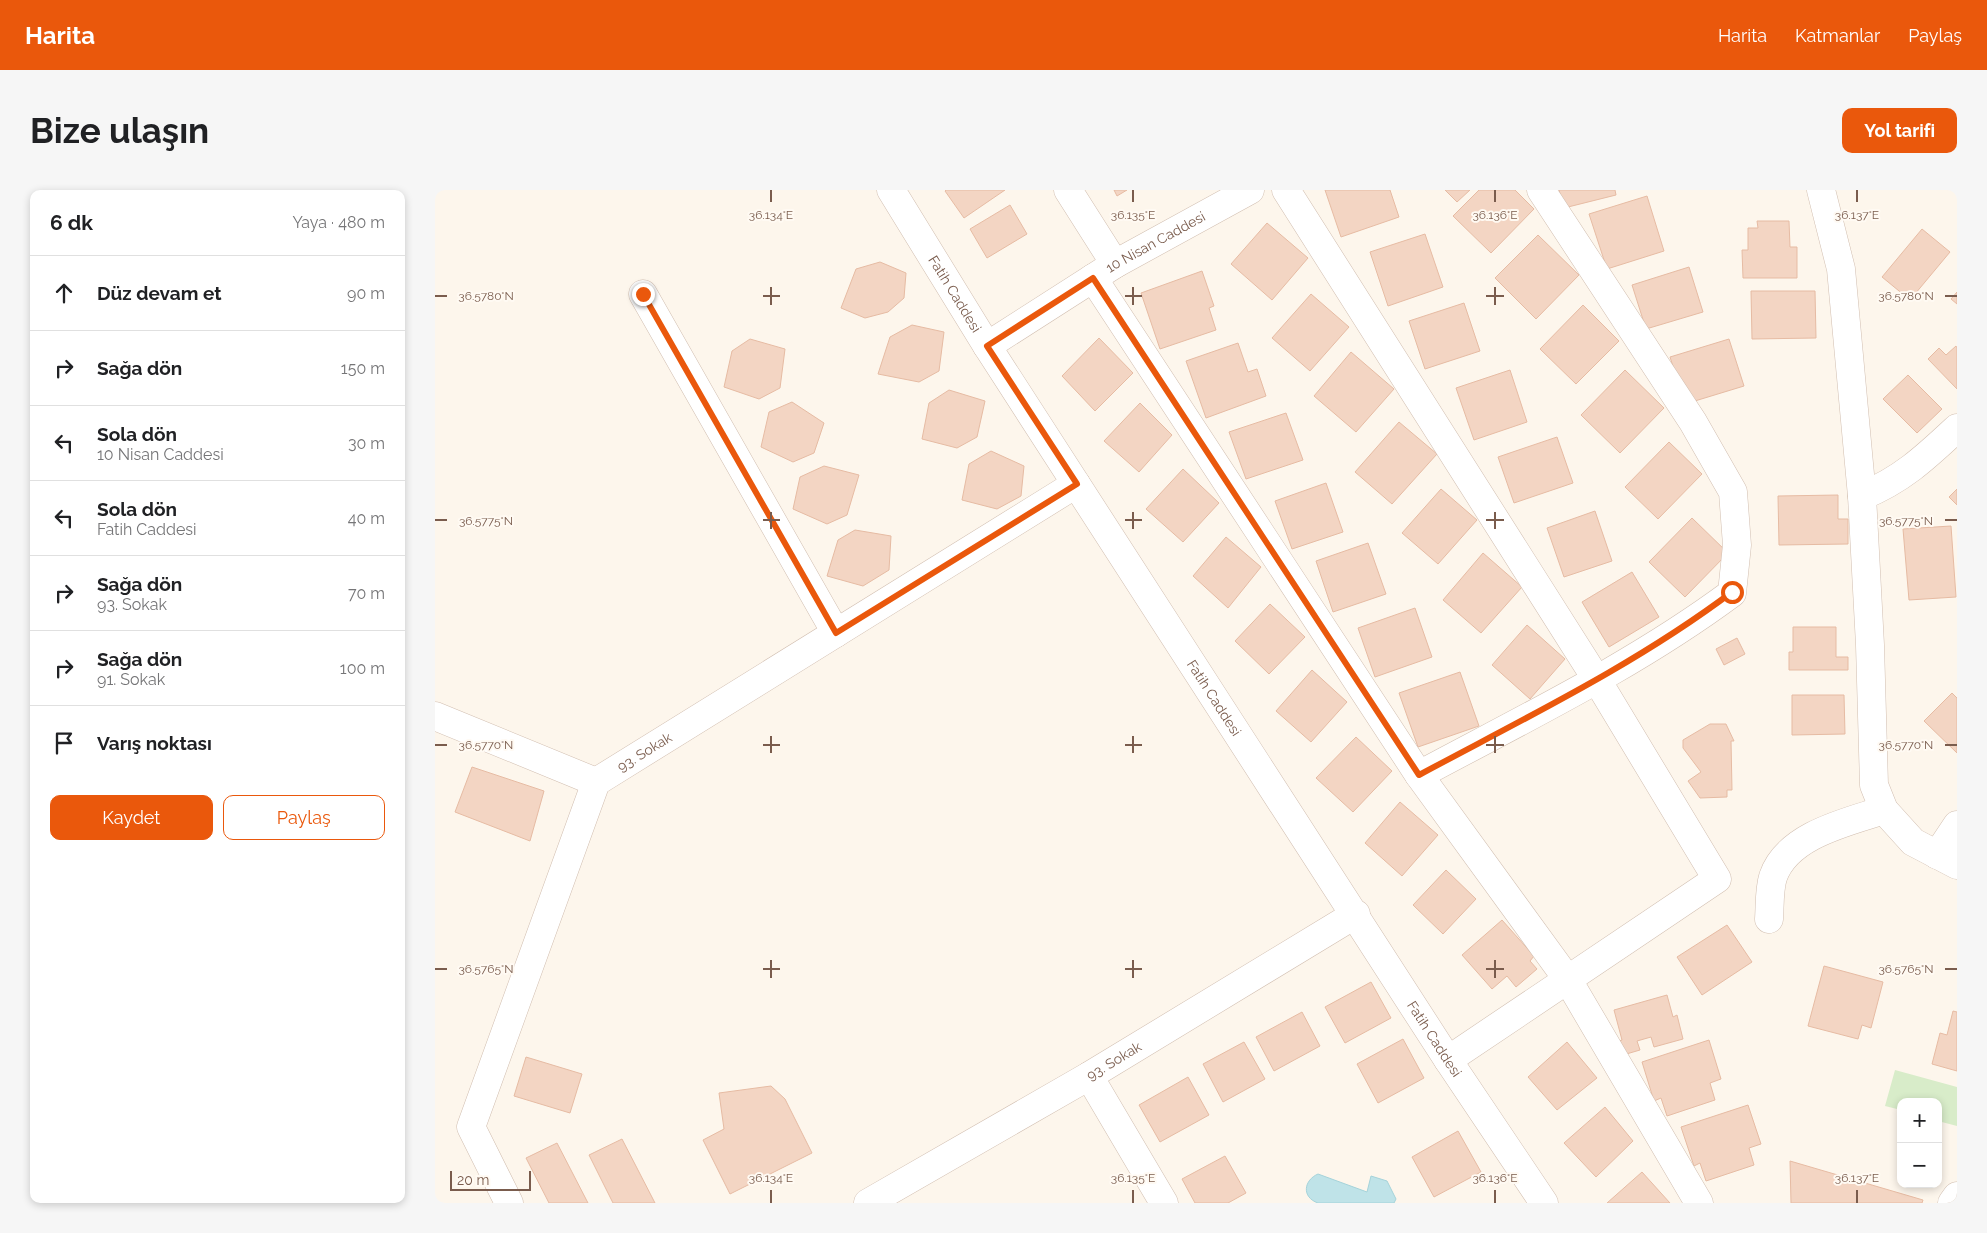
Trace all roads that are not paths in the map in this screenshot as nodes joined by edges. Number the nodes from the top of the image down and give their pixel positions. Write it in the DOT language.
graph roads {
  1 [pos="891,190"];
  2 [pos="1067,190"];
  3 [pos="1250,190"];
  4 [pos="1286,190"];
  5 [pos="1541,190"];
  6 [pos="1821,190"];
  7 [pos="1115,264"];
  8 [pos="1093,278"];
  9 [pos="643,294"];
  10 [pos="987,346"];
  11 [pos="1957,428"];
  12 [pos="1077,484"];
  13 [pos="1862,496"];
  14 [pos="836,633"];
  15 [pos="1597,680"];
  16 [pos="435,716"];
  17 [pos="1419,775"];
  18 [pos="596,782"];
  19 [pos="1884,810"];
  20 [pos="1957,825"];
  21 [pos="1947,860"];
  22 [pos="1355,914"];
  23 [pos="1769,919"];
  24 [pos="1568,980"];
  25 [pos="1448,1060"];
  26 [pos="1089,1076"];
  27 [pos="1957,1196"];
  28 [pos="509,1203"];
  29 [pos="868,1203"];
  30 [pos="1164,1203"];
  31 [pos="1544,1203"];
  32 [pos="1699,1203"];
  33 [pos="1952,1203"];
  1 -- 10 [label="street, Fatih Caddesi"];
  2 -- 7 [label="street"];
  3 -- 7 [label="street, 10 Nisan Caddesi"];
  4 -- 15 [label="street"];
  5 -- 15 [label="street"];
  6 -- 13 [label="street"];
  7 -- 8 [label="street, 10 Nisan Caddesi"];
  8 -- 10 [label="street, 10 Nisan Caddesi"];
  8 -- 17 [label="street"];
  9 -- 14 [label="street"];
  10 -- 12 [label="street, Fatih Caddesi"];
  11 -- 13 [label="street"];
  12 -- 14 [label="street, 93. Sokak"];
  12 -- 22 [label="street, Fatih Caddesi"];
  13 -- 19 [label="street"];
  14 -- 18 [label="street, 93. Sokak"];
  15 -- 17 [label="street"];
  15 -- 24 [label="street"];
  16 -- 18 [label="street"];
  17 -- 24 [label="street"];
  18 -- 28 [label="street"];
  19 -- 21 [label="street"];
  19 -- 23 [label="street"];
  20 -- 21 [label="street"];
  22 -- 25 [label="street, Fatih Caddesi"];
  22 -- 26 [label="street, 93. Sokak"];
  24 -- 25 [label="street"];
  24 -- 32 [label="street"];
  25 -- 31 [label="street, Fatih Caddesi"];
  26 -- 29 [label="street, 93. Sokak"];
  26 -- 30 [label="street"];
  27 -- 33 [label="street"];
}
